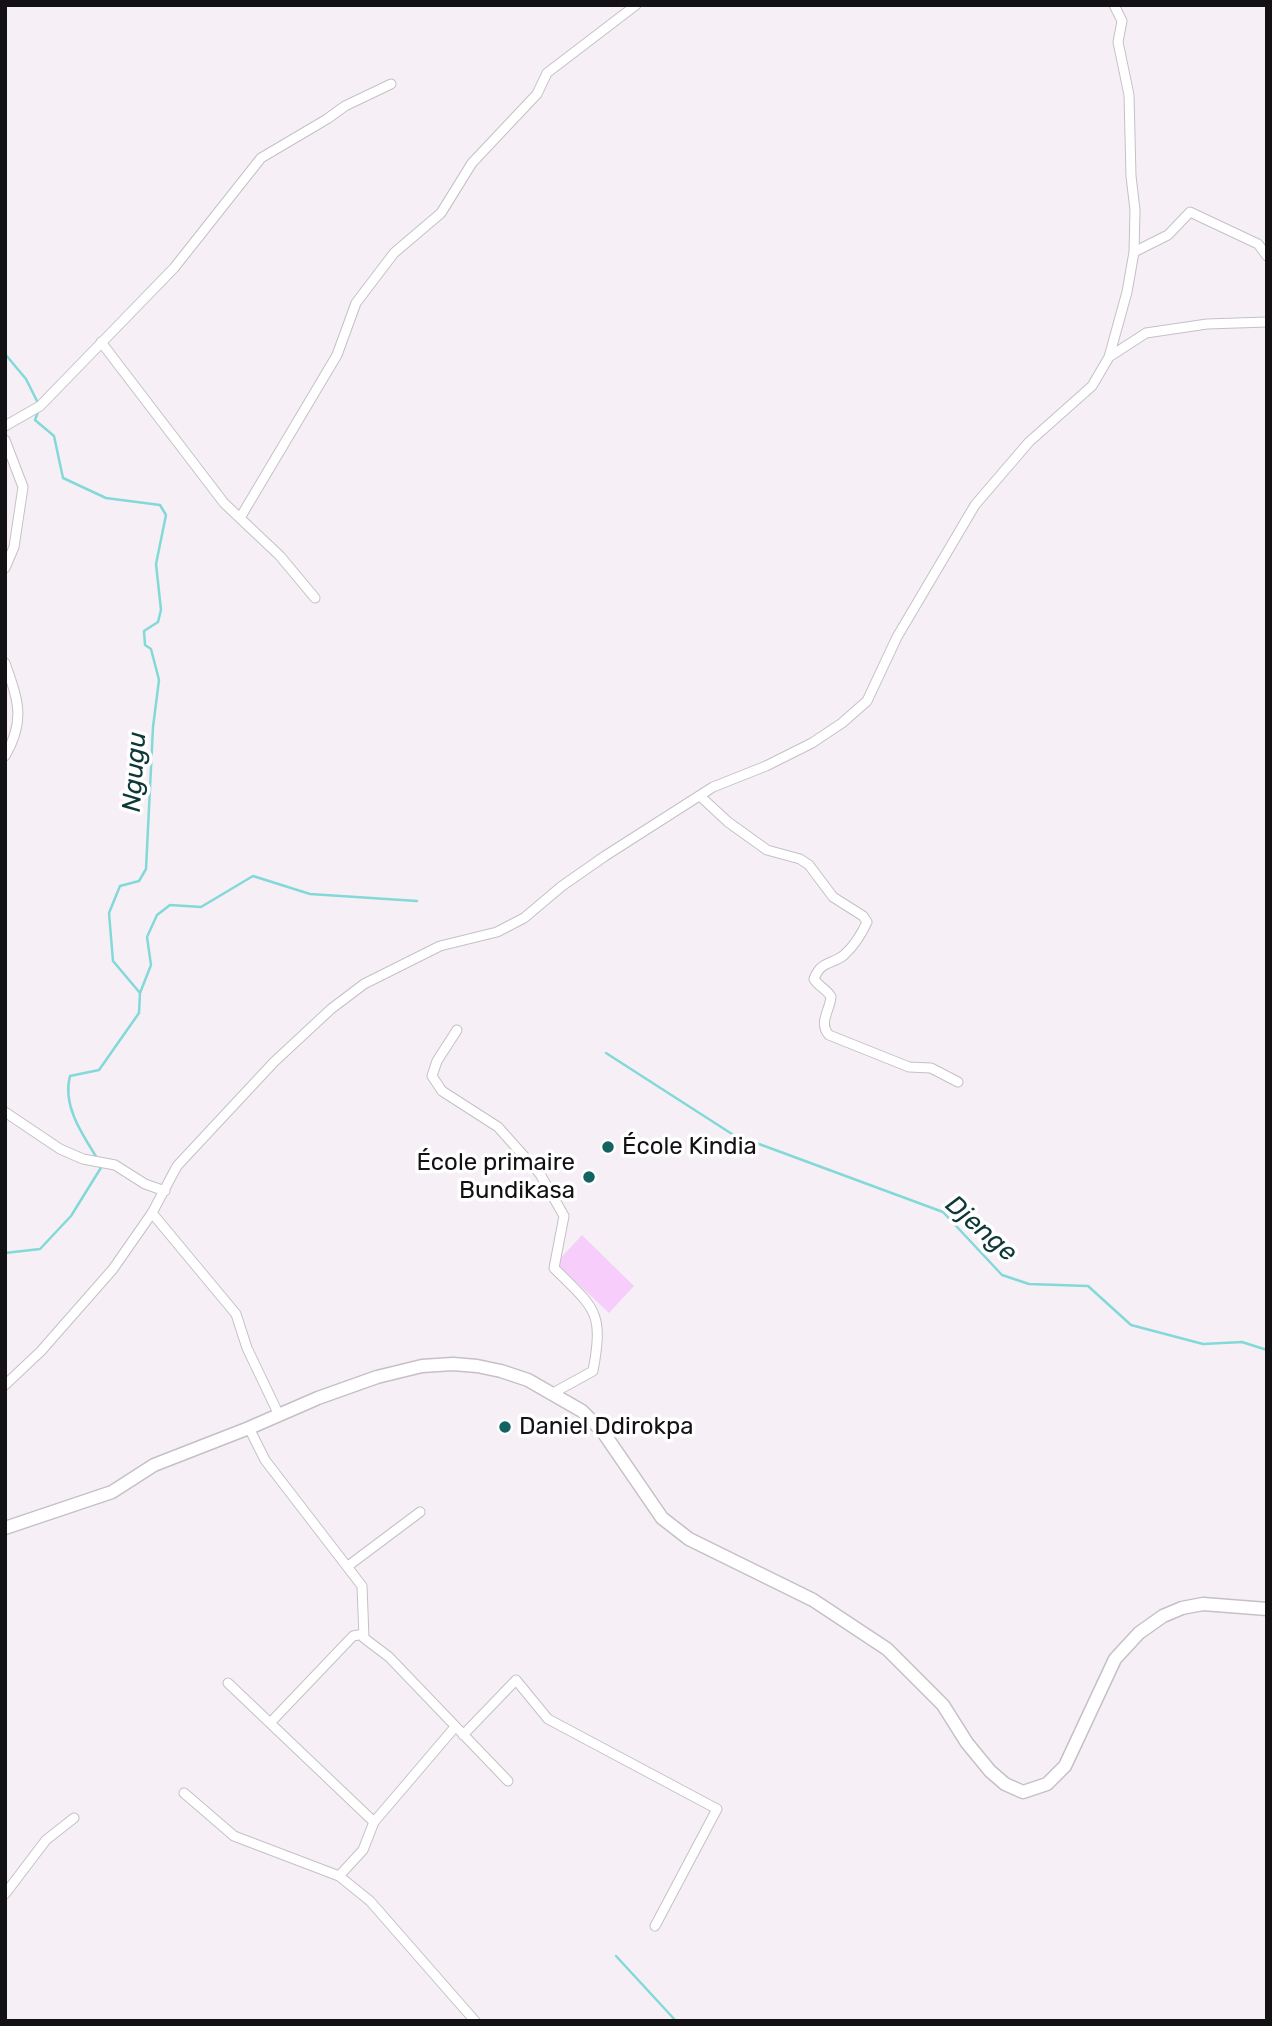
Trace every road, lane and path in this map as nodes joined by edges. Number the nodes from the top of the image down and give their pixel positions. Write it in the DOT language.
graph roads {
  1 [pos="636,5"];
  2 [pos="1114,5"];
  3 [pos="391,84"];
  4 [pos="1134,252"];
  5 [pos="1267,256"];
  6 [pos="1267,322"];
  7 [pos="101,342"];
  8 [pos="1109,357"];
  9 [pos="5,426"];
  10 [pos="5,440"];
  11 [pos="240,518"];
  12 [pos="5,568"];
  13 [pos="315,598"];
  14 [pos="5,663"];
  15 [pos="5,756"];
  16 [pos="700,796"];
  17 [pos="457,1030"];
  18 [pos="958,1082"];
  19 [pos="5,1112"];
  20 [pos="164,1192"];
  21 [pos="152,1213"];
  22 [pos="5,1385"];
  23 [pos="553,1393"];
  24 [pos="279,1415"];
  25 [pos="249,1429"];
  26 [pos="420,1512"];
  27 [pos="5,1528"];
  28 [pos="348,1566"];
  29 [pos="1267,1609"];
  30 [pos="364,1634"];
  31 [pos="228,1683"];
  32 [pos="270,1723"];
  33 [pos="455,1727"];
  34 [pos="463,1735"];
  35 [pos="508,1781"];
  36 [pos="184,1793"];
  37 [pos="74,1818"];
  38 [pos="374,1822"];
  39 [pos="339,1876"];
  40 [pos="5,1894"];
  41 [pos="655,1926"];
  42 [pos="475,2021"];
  1 -- 11 [label="street"];
  2 -- 4 [label="street"];
  3 -- 7 [label="street"];
  4 -- 5 [label="street"];
  4 -- 8 [label="street"];
  6 -- 8 [label="street"];
  7 -- 9 [label="street"];
  7 -- 11 [label="street"];
  8 -- 16 [label="street"];
  10 -- 12 [label="street"];
  11 -- 13 [label="street"];
  14 -- 15 [label="street"];
  16 -- 18 [label="street"];
  16 -- 20 [label="street"];
  17 -- 23 [label="street"];
  19 -- 20 [label="street"];
  20 -- 21 [label="street"];
  21 -- 22 [label="street"];
  21 -- 24 [label="street"];
  23 -- 24 [label="main road"];
  23 -- 29 [label="main road"];
  24 -- 25 [label="main road"];
  25 -- 27 [label="main road"];
  25 -- 28 [label="street"];
  26 -- 28 [label="street"];
  28 -- 30 [label="street"];
  30 -- 32 [label="street"];
  30 -- 33 [label="street"];
  31 -- 32 [label="street"];
  32 -- 38 [label="street"];
  33 -- 34 [label="street"];
  33 -- 38 [label="street"];
  34 -- 35 [label="street"];
  34 -- 41 [label="street"];
  36 -- 39 [label="street"];
  37 -- 40 [label="street"];
  38 -- 39 [label="street"];
  39 -- 42 [label="street"];
}
